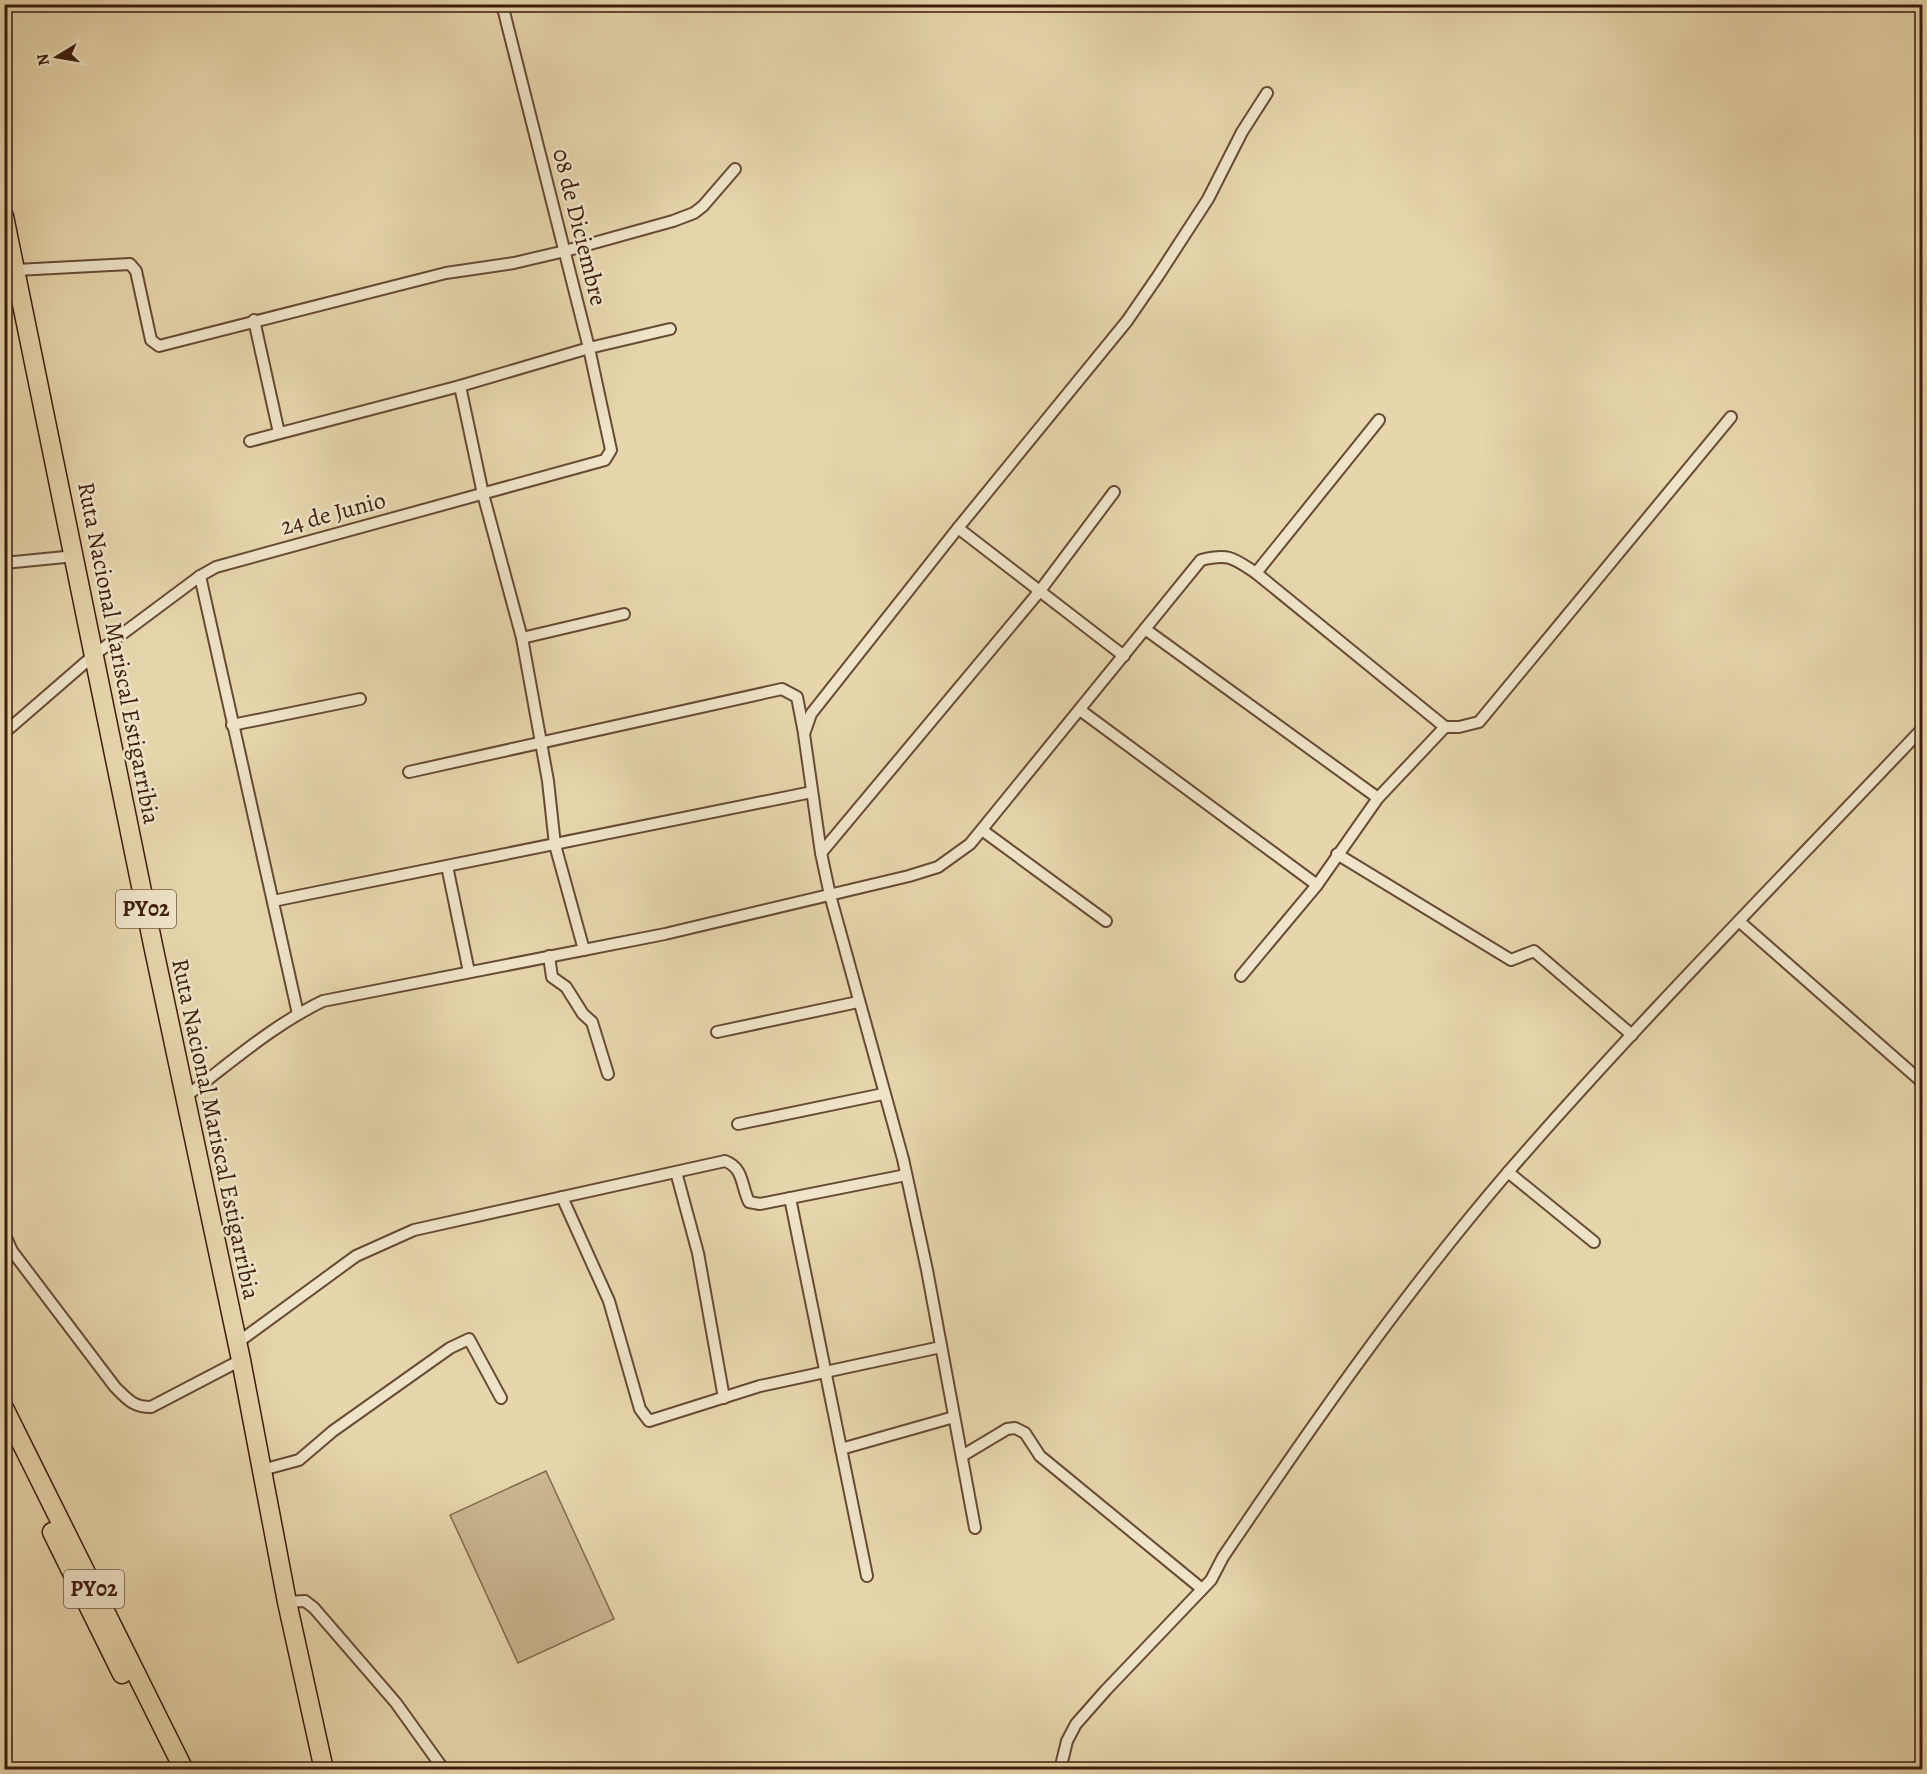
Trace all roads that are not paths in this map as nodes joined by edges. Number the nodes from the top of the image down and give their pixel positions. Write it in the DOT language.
graph roads {
  1 [pos="502,4"];
  2 [pos="1267,93"];
  3 [pos="735,169"];
  4 [pos="4,216"];
  5 [pos="565,250"];
  6 [pos="16,270"];
  7 [pos="254,320"];
  8 [pos="670,329"];
  9 [pos="589,348"];
  10 [pos="460,386"];
  11 [pos="1731,417"];
  12 [pos="1379,420"];
  13 [pos="279,433"];
  14 [pos="250,441"];
  15 [pos="605,460"];
  16 [pos="1114,492"];
  17 [pos="483,494"];
  18 [pos="958,528"];
  19 [pos="75,556"];
  20 [pos="4,563"];
  21 [pos="1256,573"];
  22 [pos="200,576"];
  23 [pos="1039,592"];
  24 [pos="624,614"];
  25 [pos="1145,629"];
  26 [pos="522,638"];
  27 [pos="94,655"];
  28 [pos="1124,656"];
  29 [pos="360,699"];
  30 [pos="1080,710"];
  31 [pos="232,725"];
  32 [pos="1445,727"];
  33 [pos="1923,729"];
  34 [pos="4,733"];
  35 [pos="804,734"];
  36 [pos="541,742"];
  37 [pos="409,772"];
  38 [pos="812,792"];
  39 [pos="1378,798"];
  40 [pos="982,830"];
  41 [pos="555,844"];
  42 [pos="821,853"];
  43 [pos="1337,854"];
  44 [pos="447,866"];
  45 [pos="1317,885"];
  46 [pos="830,895"];
  47 [pos="273,901"];
  48 [pos="1106,921"];
  49 [pos="1740,922"];
  50 [pos="584,950"];
  51 [pos="549,957"];
  52 [pos="469,972"];
  53 [pos="1241,976"];
  54 [pos="858,1002"];
  55 [pos="298,1014"];
  56 [pos="717,1032"];
  57 [pos="1632,1035"];
  58 [pos="608,1074"];
  59 [pos="1923,1082"];
  60 [pos="883,1094"];
  61 [pos="185,1097"];
  62 [pos="738,1124"];
  63 [pos="676,1172"];
  64 [pos="1508,1172"];
  65 [pos="906,1175"];
  66 [pos="562,1197"];
  67 [pos="789,1198"];
  68 [pos="4,1233"];
  69 [pos="1594,1242"];
  70 [pos="941,1347"];
  71 [pos="239,1352"];
  72 [pos="825,1372"];
  73 [pos="501,1398"];
  74 [pos="724,1398"];
  75 [pos="4,1408"];
  76 [pos="954,1417"];
  77 [pos="4,1436"];
  78 [pos="841,1449"];
  79 [pos="962,1456"];
  80 [pos="262,1470"];
  81 [pos="975,1528"];
  82 [pos="867,1576"];
  83 [pos="1202,1589"];
  84 [pos="287,1602"];
  85 [pos="170,1770"];
  86 [pos="184,1770"];
  87 [pos="324,1770"];
  88 [pos="444,1770"];
  89 [pos="1060,1770"];
  1 -- 5 [label="street, 08 de Diciembre"];
  2 -- 18 [label="street"];
  3 -- 5 [label="street"];
  4 -- 6 [label="main road, Ruta Nacional Mariscal Estigarribia / PY02"];
  5 -- 7 [label="street"];
  5 -- 9 [label="street, 08 de Diciembre"];
  6 -- 7 [label="street"];
  6 -- 19 [label="main road, Ruta Nacional Mariscal Estigarribia / PY02"];
  7 -- 13 [label="street"];
  8 -- 9 [label="street"];
  9 -- 10 [label="street"];
  9 -- 15 [label="street, 08 de Diciembre"];
  10 -- 13 [label="street"];
  10 -- 17 [label="street"];
  11 -- 32 [label="street"];
  12 -- 21 [label="street"];
  13 -- 14 [label="street"];
  15 -- 17 [label="street, 24 de Junio"];
  16 -- 23 [label="street"];
  17 -- 22 [label="street, 24 de Junio"];
  17 -- 26 [label="street"];
  18 -- 23 [label="street"];
  18 -- 35 [label="street"];
  19 -- 20 [label="street"];
  19 -- 27 [label="main road, Ruta Nacional Mariscal Estigarribia / PY02"];
  21 -- 25 [label="street"];
  21 -- 32 [label="street"];
  22 -- 27 [label="street, 24 de Junio"];
  22 -- 31 [label="street"];
  23 -- 28 [label="street"];
  23 -- 42 [label="street"];
  24 -- 26 [label="street"];
  25 -- 28 [label="street"];
  25 -- 39 [label="street"];
  26 -- 36 [label="street"];
  27 -- 34 [label="street, 24 de Junio"];
  27 -- 61 [label="main road, Ruta Nacional Mariscal Estigarribia / PY02"];
  28 -- 30 [label="street"];
  29 -- 31 [label="street"];
  30 -- 40 [label="street"];
  30 -- 45 [label="street"];
  31 -- 47 [label="street"];
  32 -- 39 [label="street"];
  33 -- 49 [label="street"];
  35 -- 36 [label="street"];
  35 -- 38 [label="street"];
  36 -- 37 [label="street"];
  36 -- 41 [label="street"];
  38 -- 41 [label="street"];
  38 -- 42 [label="street"];
  39 -- 43 [label="street"];
  40 -- 46 [label="street"];
  40 -- 48 [label="street"];
  41 -- 44 [label="street"];
  41 -- 50 [label="street"];
  42 -- 46 [label="street"];
  43 -- 45 [label="street"];
  43 -- 57 [label="street"];
  44 -- 47 [label="street"];
  44 -- 52 [label="street"];
  45 -- 53 [label="street"];
  46 -- 50 [label="street"];
  46 -- 54 [label="street"];
  47 -- 55 [label="street"];
  49 -- 57 [label="street"];
  49 -- 59 [label="street"];
  50 -- 51 [label="street"];
  51 -- 52 [label="street"];
  51 -- 58 [label="street"];
  52 -- 55 [label="street"];
  54 -- 56 [label="street"];
  54 -- 60 [label="street"];
  55 -- 61 [label="street"];
  57 -- 64 [label="street"];
  60 -- 62 [label="street"];
  60 -- 65 [label="street"];
  61 -- 71 [label="main road, Ruta Nacional Mariscal Estigarribia / PY02"];
  63 -- 66 [label="street"];
  63 -- 67 [label="street"];
  63 -- 74 [label="street"];
  64 -- 69 [label="street"];
  64 -- 83 [label="street"];
  65 -- 67 [label="street"];
  65 -- 70 [label="street"];
  66 -- 71 [label="street"];
  66 -- 74 [label="street"];
  67 -- 72 [label="street"];
  68 -- 71 [label="street"];
  70 -- 72 [label="street"];
  70 -- 76 [label="street"];
  71 -- 80 [label="main road, Ruta Nacional Mariscal Estigarribia / PY02"];
  72 -- 74 [label="street"];
  72 -- 78 [label="street"];
  73 -- 80 [label="street"];
  75 -- 86 [label="main road, PY02"];
  76 -- 78 [label="street"];
  76 -- 79 [label="street"];
  77 -- 85 [label="main road, PY02"];
  78 -- 82 [label="street"];
  79 -- 81 [label="street"];
  79 -- 83 [label="street"];
  80 -- 84 [label="main road, Ruta Nacional Mariscal Estigarribia / PY02"];
  83 -- 89 [label="street"];
  84 -- 87 [label="main road, Ruta Nacional Mariscal Estigarribia / PY02"];
  84 -- 88 [label="street"];
}
